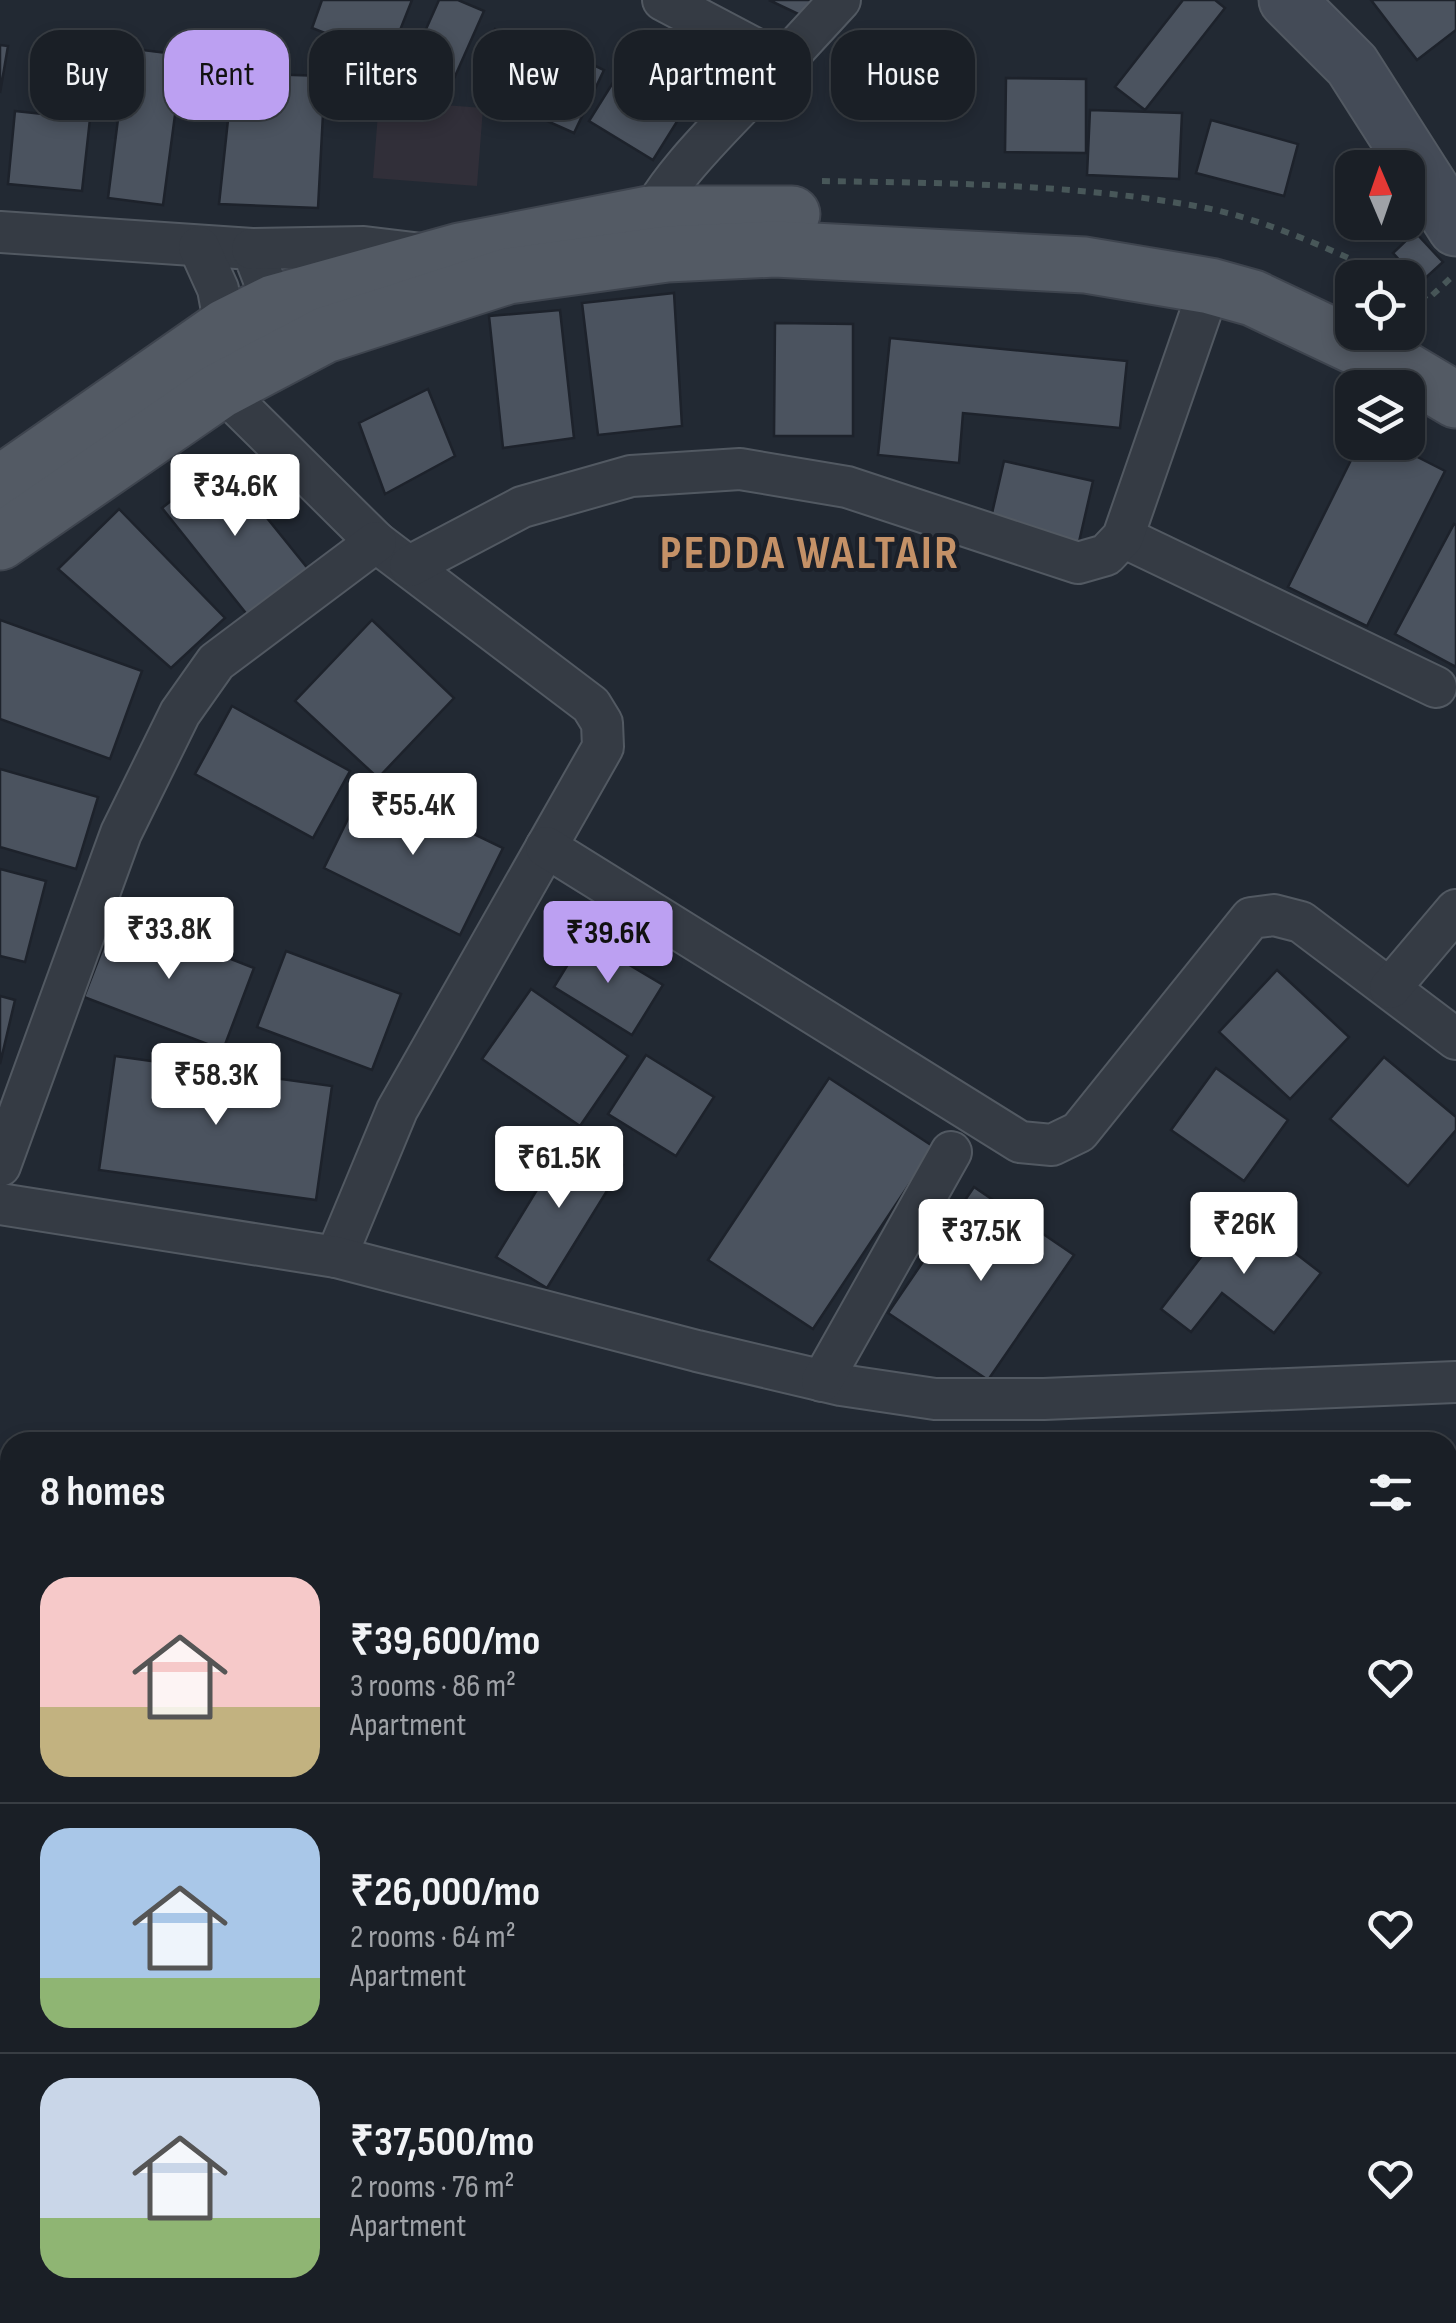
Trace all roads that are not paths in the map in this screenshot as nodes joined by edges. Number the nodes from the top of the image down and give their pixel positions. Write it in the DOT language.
graph roads {
  1 [pos="663,0"];
  2 [pos="840,0"];
  3 [pos="1288,0"];
  4 [pos="720,30"];
  5 [pos="811,32"];
  6 [pos="736,120"];
  7 [pos="1456,228"];
  8 [pos="0,232"];
  9 [pos="643,236"];
  10 [pos="199,247"];
  11 [pos="252,248"];
  12 [pos="441,256"];
  13 [pos="1210,286"];
  14 [pos="1335,298"];
  15 [pos="1425,341"];
  16 [pos="226,343"];
  17 [pos="1456,360"];
  18 [pos="1456,400"];
  19 [pos="0,484"];
  20 [pos="1123,537"];
  21 [pos="0,542"];
  22 [pos="376,542"];
  23 [pos="410,566"];
  24 [pos="1436,688"];
  25 [pos="546,848"];
  26 [pos="1456,910"];
  27 [pos="1390,988"];
  28 [pos="1456,1039"];
  29 [pos="951,1152"];
  30 [pos="0,1166"];
  31 [pos="0,1204"];
  32 [pos="336,1257"];
  33 [pos="822,1380"];
  34 [pos="1456,1382"];
  1 -- 4 [label="street"];
  2 -- 5 [label="street"];
  3 -- 7 [label="main road"];
  6 -- 9 [label="street"];
  8 -- 10 [label="street"];
  9 -- 12 [label="main road"];
  9 -- 13 [label="main road"];
  9 -- 14 [label="main road"];
  9 -- 16 [label="main road"];
  10 -- 11 [label="street"];
  10 -- 16 [label="street"];
  11 -- 12 [label="street"];
  11 -- 16 [label="street"];
  12 -- 16 [label="main road"];
  13 -- 18 [label="main road"];
  13 -- 20 [label="street"];
  15 -- 17 [label="main road"];
  16 -- 19 [label="main road"];
  16 -- 21 [label="main road"];
  16 -- 22 [label="street"];
  20 -- 23 [label="street"];
  20 -- 24 [label="street"];
  22 -- 23 [label="street"];
  22 -- 30 [label="street"];
  23 -- 25 [label="street"];
  25 -- 27 [label="street"];
  25 -- 32 [label="street"];
  26 -- 27 [label="street"];
  27 -- 28 [label="street"];
  29 -- 33 [label="street"];
  31 -- 32 [label="street"];
  32 -- 33 [label="street"];
  33 -- 34 [label="street"];
}
